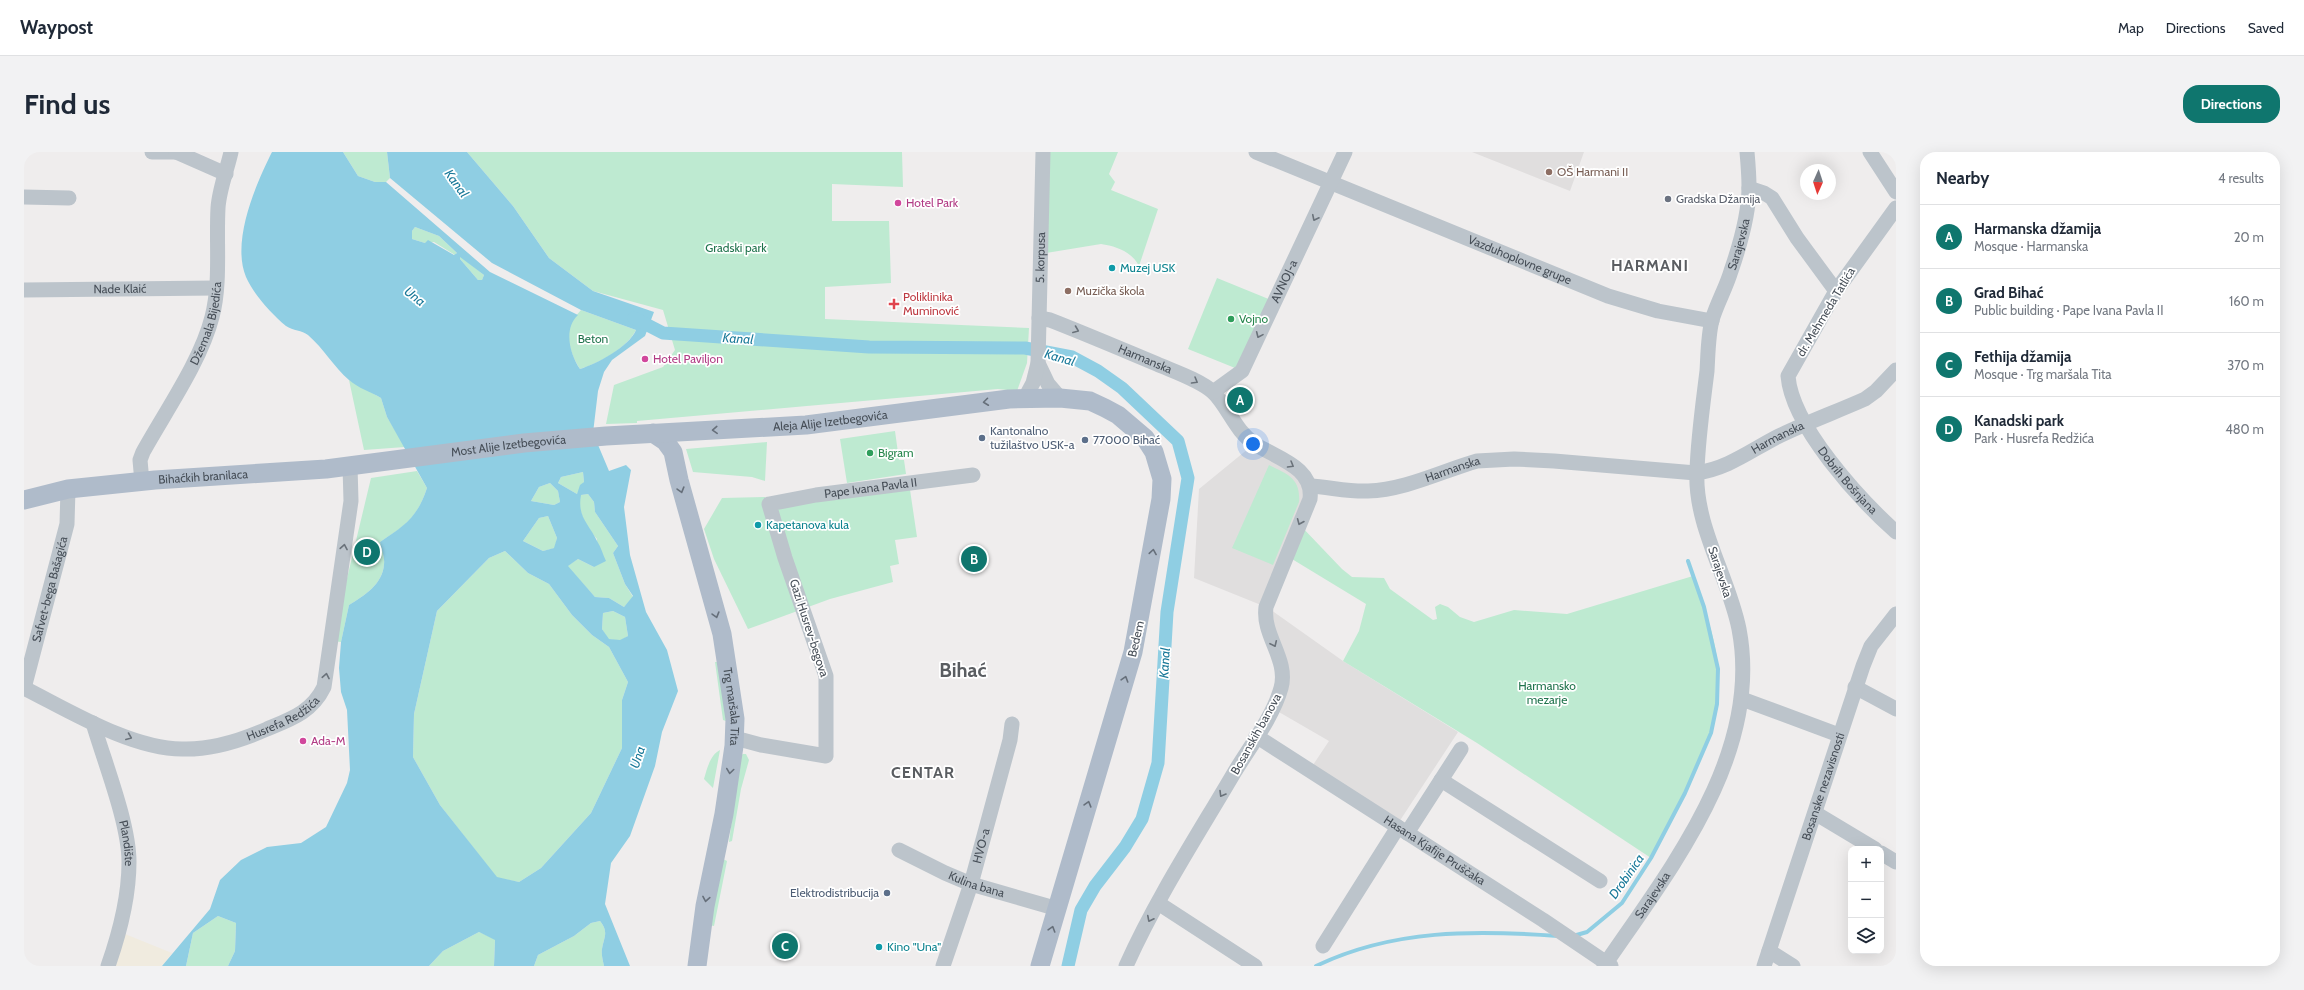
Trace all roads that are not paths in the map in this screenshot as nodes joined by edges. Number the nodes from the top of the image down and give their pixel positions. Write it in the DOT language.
graph roads {
  1 [pos="152,152"];
  2 [pos="175,152"];
  3 [pos="231,152"];
  4 [pos="1043,152"];
  5 [pos="1256,152"];
  6 [pos="1345,152"];
  7 [pos="1747,152"];
  8 [pos="1870,152"];
  9 [pos="226,174"];
  10 [pos="1333,183"];
  11 [pos="1749,188"];
  12 [pos="1896,192"];
  13 [pos="24,197"];
  14 [pos="69,198"];
  15 [pos="1896,208"];
  16 [pos="216,288"];
  17 [pos="24,290"];
  18 [pos="1836,291"];
  19 [pos="1712,321"];
  20 [pos="1039,324"];
  21 [pos="1038,363"];
  22 [pos="1896,370"];
  23 [pos="1213,392"];
  24 [pos="1025,398"];
  25 [pos="1060,398"];
  26 [pos="1806,424"];
  27 [pos="684,432"];
  28 [pos="643,434"];
  29 [pos="673,452"];
  30 [pos="383,461"];
  31 [pos="350,466"];
  32 [pos="1696,473"];
  33 [pos="973,475"];
  34 [pos="142,482"];
  35 [pos="1310,486"];
  36 [pos="68,489"];
  37 [pos="24,500"];
  38 [pos="769,504"];
  39 [pos="1896,532"];
  40 [pos="1896,614"];
  41 [pos="24,688"];
  42 [pos="1855,688"];
  43 [pos="1742,699"];
  44 [pos="1896,709"];
  45 [pos="93,723"];
  46 [pos="1012,724"];
  47 [pos="1839,735"];
  48 [pos="1256,736"];
  49 [pos="735,738"];
  50 [pos="1461,749"];
  51 [pos="1441,780"];
  52 [pos="1816,813"];
  53 [pos="1402,830"];
  54 [pos="1870,846"];
  55 [pos="899,850"];
  56 [pos="1884,854"];
  57 [pos="1896,862"];
  58 [pos="1600,881"];
  59 [pos="971,884"];
  60 [pos="1158,903"];
  61 [pos="1058,909"];
  62 [pos="1323,946"];
  63 [pos="1769,951"];
  64 [pos="1607,965"];
  65 [pos="108,966"];
  66 [pos="697,966"];
  67 [pos="943,966"];
  68 [pos="1040,966"];
  69 [pos="1126,966"];
  70 [pos="1255,966"];
  71 [pos="1764,966"];
  72 [pos="1793,966"];
  1 -- 2 [label="street"];
  2 -- 9 [label="street"];
  3 -- 9 [label="street, Džemala Bijedića"];
  4 -- 20 [label="street, 5. korpusa"];
  5 -- 10 [label="street, Vazduhoplovne grupe"];
  6 -- 10 [label="street, AVNOJ-a"];
  7 -- 11 [label="street, Sarajevska"];
  8 -- 12 [label="street"];
  9 -- 16 [label="street, Džemala Bijedića"];
  10 -- 19 [label="street, Vazduhoplovne grupe"];
  10 -- 23 [label="street, AVNOJ-a, one-way"];
  11 -- 18 [label="street"];
  11 -- 19 [label="street, Sarajevska"];
  13 -- 14 [label="street"];
  15 -- 18 [label="street, dr. Mehmeda Tatlića"];
  16 -- 17 [label="street, Nade Klaić"];
  16 -- 34 [label="street, Džemala Bijedića"];
  18 -- 26 [label="street, dr. Mehmeda Tatlića"];
  19 -- 32 [label="street, Sarajevska"];
  20 -- 21 [label="street, 5. korpusa"];
  20 -- 23 [label="street, Harmanska, one-way"];
  21 -- 24 [label="street, 5. korpusa"];
  21 -- 25 [label="street, 5. korpusa"];
  22 -- 26 [label="street, Harmanska"];
  23 -- 35 [label="street, Harmanska, one-way"];
  24 -- 25 [label="main road, Bedem"];
  24 -- 27 [label="main road, Aleja Alije Izetbegovića, one-way"];
  61 -- 25 [label="main road, Bedem, one-way"];
  26 -- 32 [label="street, Harmanska"];
  26 -- 39 [label="street, Dobrih Bošnjana"];
  27 -- 28 [label="main road, Aleja Alije Izetbegovića"];
  27 -- 29 [label="main road"];
  28 -- 29 [label="main road"];
  28 -- 30 [label="main road, Most Alije Izetbegovića"];
  29 -- 49 [label="main road, Trg maršala Tita, one-way"];
  30 -- 31 [label="main road, Bihaćkih branilaca"];
  31 -- 34 [label="main road, Bihaćkih branilaca"];
  45 -- 31 [label="street, Husrefa Redžića, one-way"];
  32 -- 35 [label="street, Harmanska"];
  32 -- 43 [label="street, Sarajevska"];
  33 -- 38 [label="street, Pape Ivana Pavla II"];
  34 -- 36 [label="main road, Bihaćkih branilaca"];
  35 -- 48 [label="street, Bosanskih banova, one-way"];
  36 -- 37 [label="main road, Bihaćkih branilaca"];
  36 -- 41 [label="street, Safvet-bega Bašagića"];
  38 -- 49 [label="street, Gazi Husrev-begova"];
  40 -- 42 [label="street, Bosanske nezavisnosti"];
  41 -- 45 [label="street, Husrefa Redžića"];
  42 -- 44 [label="street"];
  42 -- 47 [label="street, Bosanske nezavisnosti"];
  43 -- 47 [label="street"];
  43 -- 64 [label="street, Sarajevska"];
  45 -- 65 [label="street, Plandište"];
  46 -- 59 [label="street, HVO-a"];
  47 -- 52 [label="street, Bosanske nezavisnosti"];
  48 -- 53 [label="street, Hasana Kjafije Pruščaka"];
  48 -- 60 [label="street, Bosanskih banova, one-way"];
  49 -- 66 [label="main road, Trg maršala Tita, one-way"];
  50 -- 51 [label="street"];
  51 -- 53 [label="street"];
  51 -- 58 [label="street"];
  52 -- 54 [label="street"];
  52 -- 63 [label="street, Bosanske nezavisnosti"];
  53 -- 62 [label="street"];
  53 -- 64 [label="street, Hasana Kjafije Pruščaka"];
  55 -- 59 [label="street, Kulina bana"];
  56 -- 57 [label="street"];
  59 -- 61 [label="street, Kulina bana"];
  59 -- 67 [label="street, HVO-a"];
  60 -- 69 [label="street, Bosanskih banova, one-way"];
  60 -- 70 [label="street"];
  68 -- 61 [label="main road, Bedem, one-way"];
  63 -- 71 [label="street, Bosanske nezavisnosti"];
  63 -- 72 [label="street"];
}
